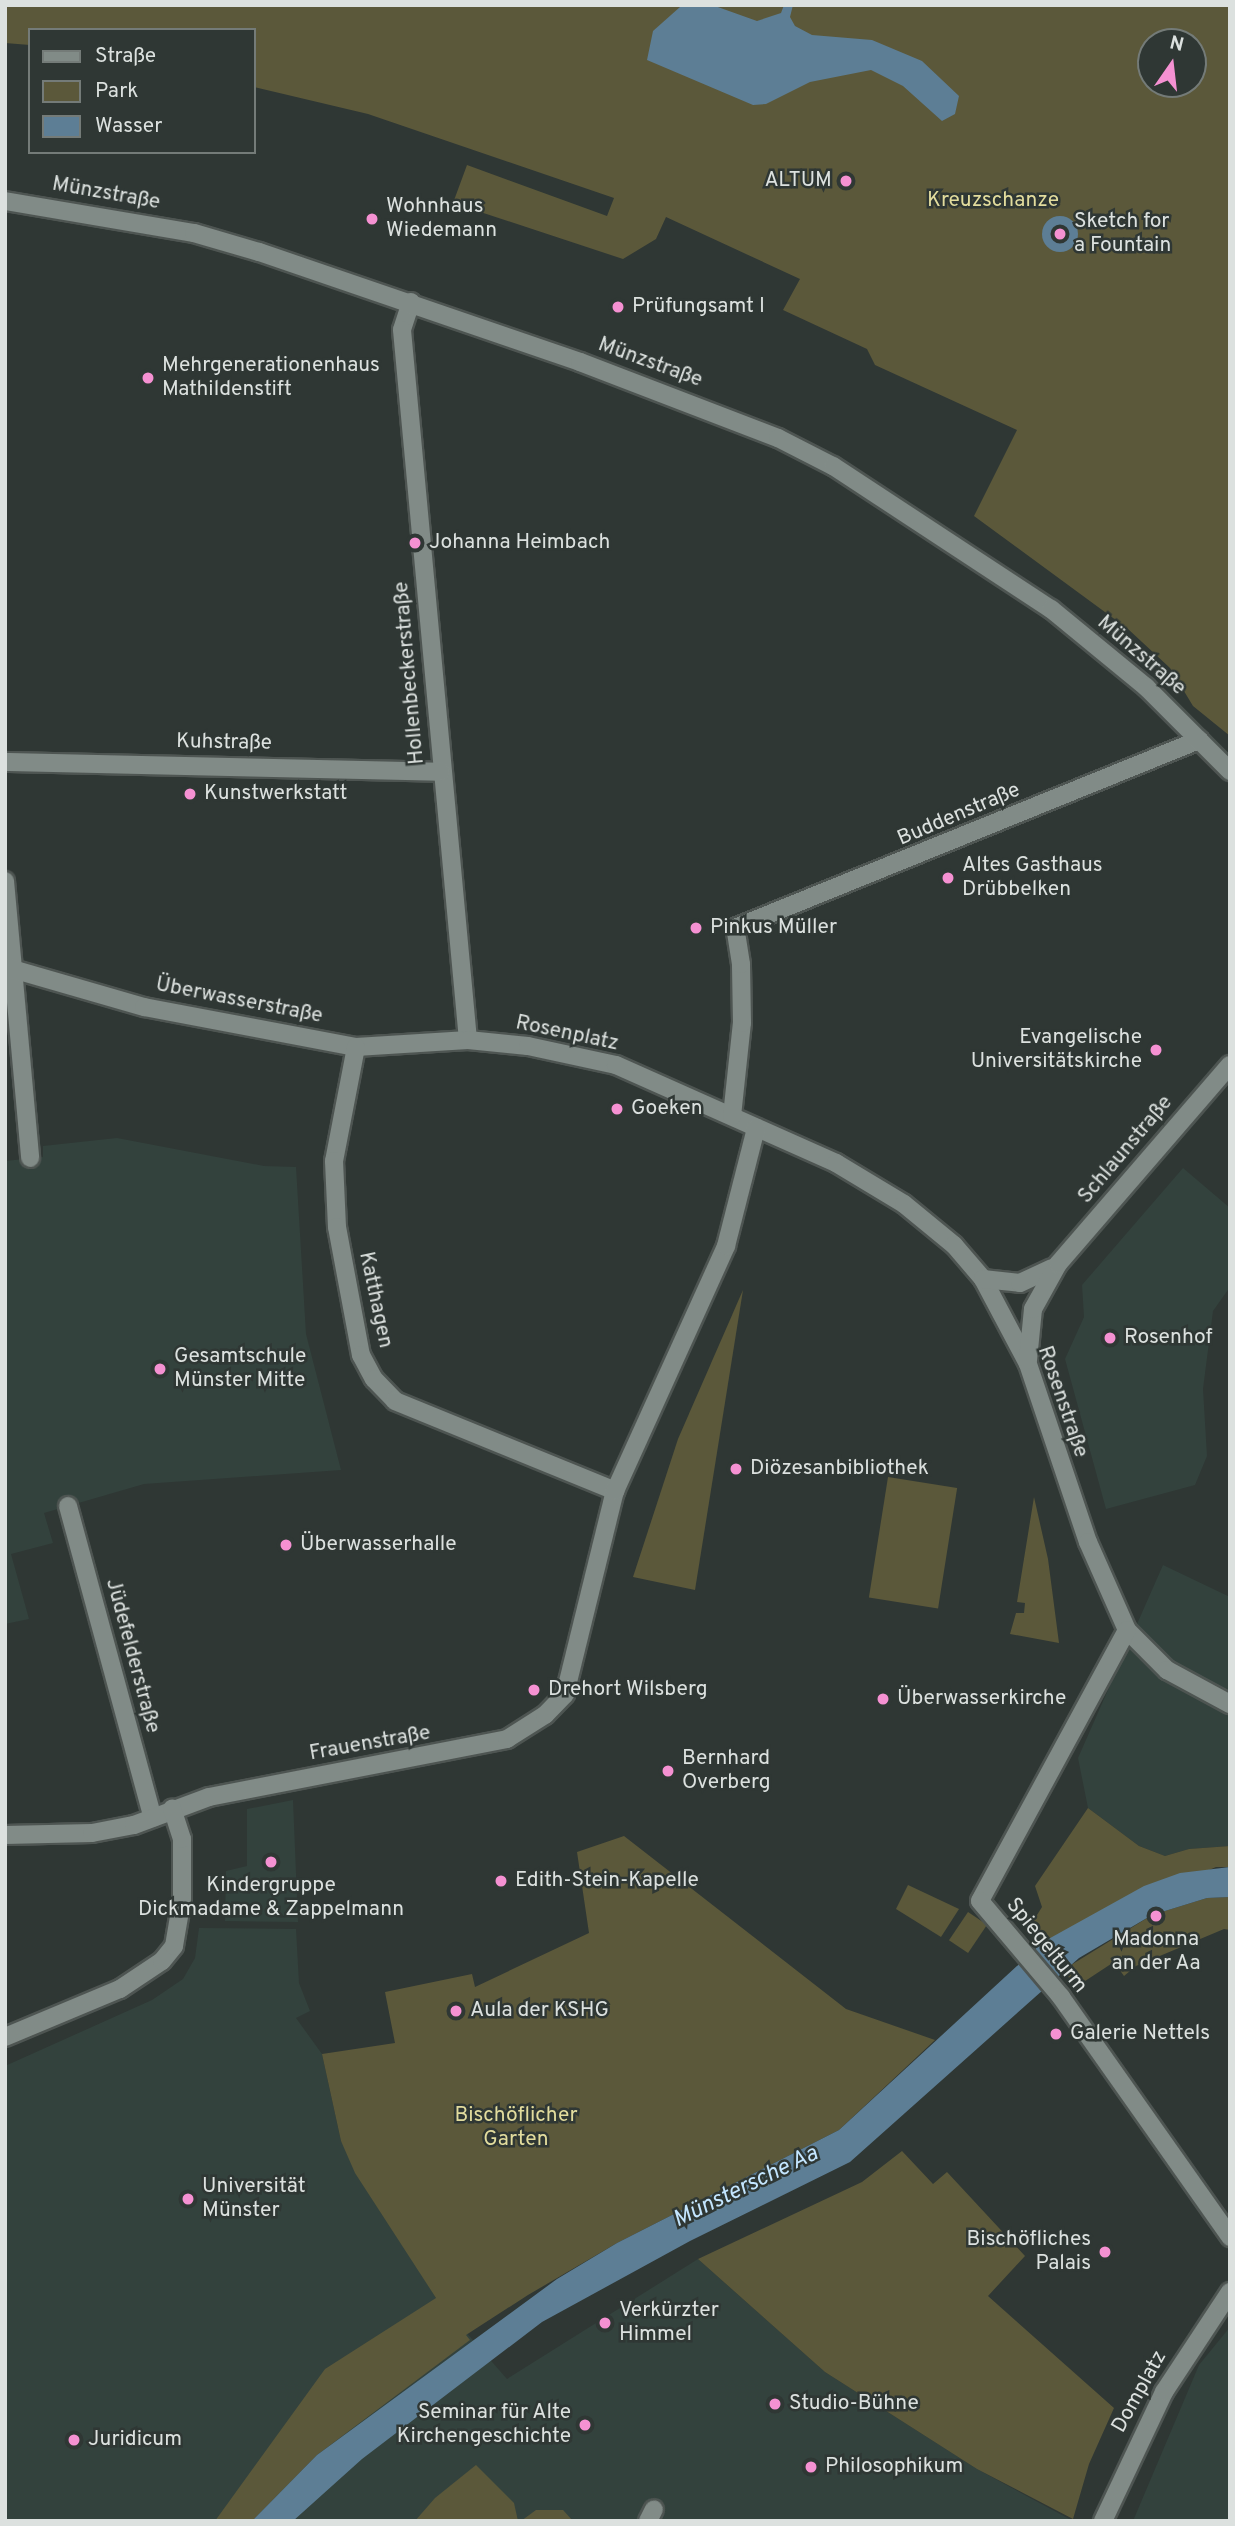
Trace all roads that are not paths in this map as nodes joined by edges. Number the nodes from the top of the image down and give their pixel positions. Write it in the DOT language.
graph roads {
  1 [pos="5,201"];
  2 [pos="411,302"];
  3 [pos="1199,740"];
  4 [pos="5,762"];
  5 [pos="1230,771"];
  6 [pos="442,772"];
  7 [pos="5,881"];
  8 [pos="9,969"];
  9 [pos="468,1040"];
  10 [pos="356,1047"];
  11 [pos="1230,1065"];
  12 [pos="732,1116"];
  13 [pos="757,1128"];
  14 [pos="30,1158"];
  15 [pos="1058,1264"];
  16 [pos="983,1279"];
  17 [pos="1028,1364"];
  18 [pos="615,1490"];
  19 [pos="68,1506"];
  20 [pos="1127,1630"];
  21 [pos="1230,1704"];
  22 [pos="172,1809"];
  23 [pos="153,1818"];
  24 [pos="5,1835"];
  25 [pos="5,2037"];
  26 [pos="1230,2237"];
  27 [pos="1230,2292"];
  28 [pos="1103,2521"];
  1 -- 2 [label="street, Münzstraße"];
  2 -- 3 [label="street, Münzstraße"];
  2 -- 6 [label="street, Hollenbeckerstraße"];
  3 -- 5 [label="street, Münzstraße"];
  3 -- 12 [label="street, Buddenstraße"];
  4 -- 6 [label="street, Kuhstraße"];
  6 -- 9 [label="street, Hollenbeckerstraße"];
  7 -- 8 [label="street"];
  8 -- 10 [label="street, Überwasserstraße"];
  8 -- 14 [label="street"];
  9 -- 10 [label="street, Überwasserstraße"];
  9 -- 12 [label="street, Rosenplatz"];
  10 -- 18 [label="street, Katthagen"];
  11 -- 15 [label="street, Schlaunstraße"];
  12 -- 13 [label="street, Rosenplatz"];
  13 -- 16 [label="street, Rosenstraße"];
  13 -- 18 [label="street"];
  15 -- 16 [label="street, Schlaunstraße"];
  15 -- 17 [label="street, Schlaunstraße"];
  16 -- 17 [label="street, Rosenstraße"];
  17 -- 20 [label="street, Rosenstraße"];
  18 -- 22 [label="street, Frauenstraße"];
  19 -- 23 [label="street, Jüdefelderstraße"];
  20 -- 21 [label="street, Rosenstraße"];
  20 -- 26 [label="street, Spiegelturm"];
  22 -- 23 [label="street, Frauenstraße"];
  22 -- 25 [label="street"];
  23 -- 24 [label="street, Frauenstraße"];
  27 -- 28 [label="street, Domplatz"];
}
